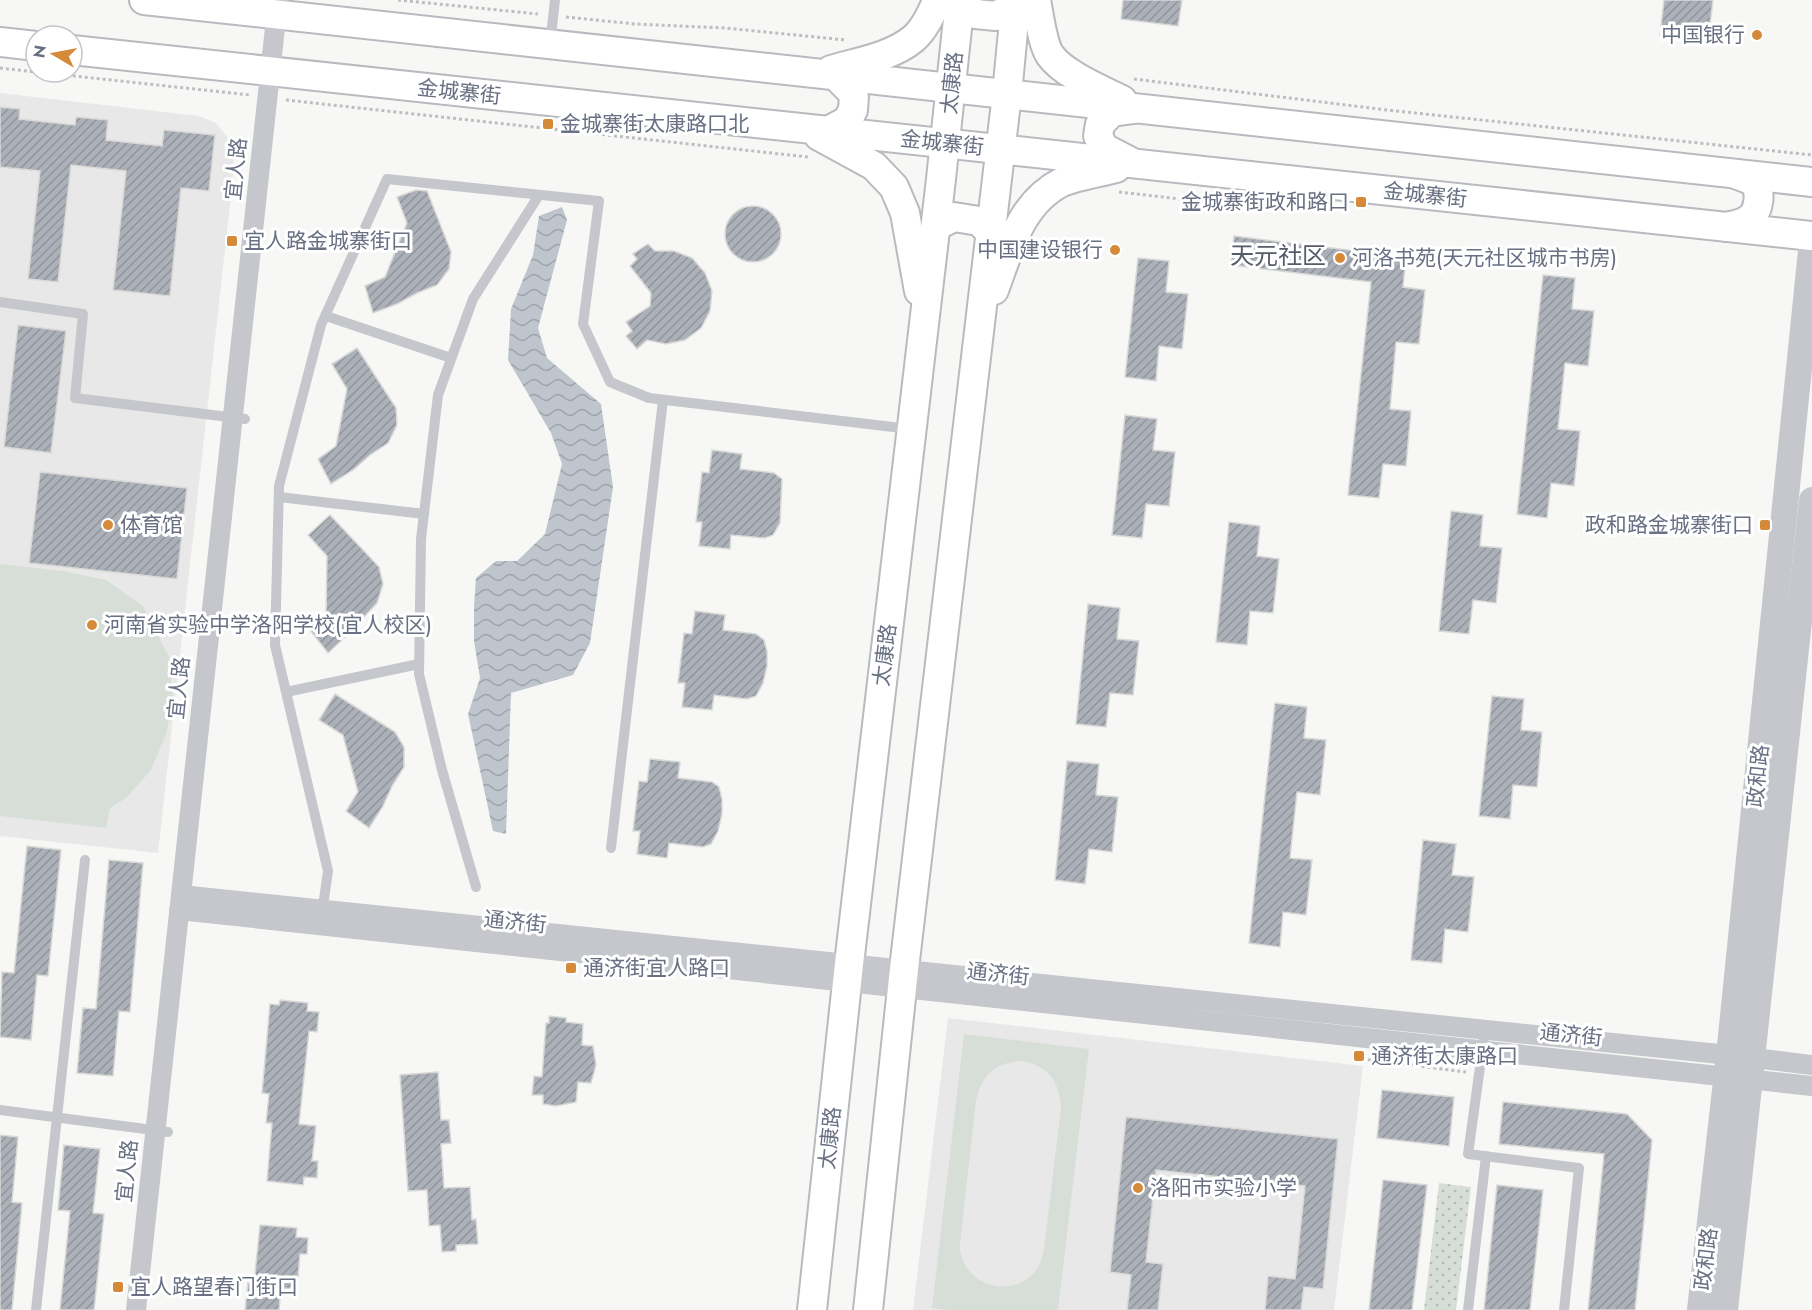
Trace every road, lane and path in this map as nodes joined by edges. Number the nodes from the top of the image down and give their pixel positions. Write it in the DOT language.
graph roads {
  1 [pos="144,0"];
  2 [pos="398,0"];
  3 [pos="555,0"];
  4 [pos="953,0"];
  5 [pos="1023,2"];
  6 [pos="283,8"];
  7 [pos="553,16"];
  8 [pos="854,41"];
  9 [pos="0,42"];
  10 [pos="24,45"];
  11 [pos="550,45"];
  12 [pos="84,52"];
  13 [pos="0,68"];
  14 [pos="24,71"];
  15 [pos="84,75"];
  16 [pos="826,76"];
  17 [pos="1130,79"];
  18 [pos="275,86"];
  19 [pos="951,89"];
  20 [pos="1007,94"];
  21 [pos="1137,108"];
  22 [pos="818,130"];
  23 [pos="945,144"];
  24 [pos="1000,149"];
  25 [pos="1812,155"];
  26 [pos="813,158"];
  27 [pos="1132,163"];
  28 [pos="1734,174"];
  29 [pos="1812,182"];
  30 [pos="1110,192"];
  31 [pos="539,195"];
  32 [pos="1289,205"];
  33 [pos="936,226"];
  34 [pos="1727,227"];
  35 [pos="990,232"];
  36 [pos="1812,236"];
  37 [pos="1812,241"];
  38 [pos="0,302"];
  39 [pos="326,316"];
  40 [pos="924,323"];
  41 [pos="978,335"];
  42 [pos="452,358"];
  43 [pos="663,400"];
  44 [pos="239,418"];
  45 [pos="912,430"];
  46 [pos="279,497"];
  47 [pos="1812,500"];
  48 [pos="424,514"];
  49 [pos="419,664"];
  50 [pos="286,692"];
  51 [pos="611,849"];
  52 [pos="85,860"];
  53 [pos="476,887"];
  54 [pos="186,903"];
  55 [pos="321,918"];
  56 [pos="848,973"];
  57 [pos="903,978"];
  58 [pos="1483,1040"];
  59 [pos="1355,1058"];
  60 [pos="1812,1065"];
  61 [pos="1740,1067"];
  62 [pos="1479,1073"];
  63 [pos="1812,1086"];
  64 [pos="0,1110"];
  65 [pos="57,1117"];
  66 [pos="161,1131"];
  67 [pos="1486,1156"];
  68 [pos="36,1310"];
  69 [pos="136,1310"];
  70 [pos="148,1310"];
  71 [pos="812,1310"];
  72 [pos="868,1310"];
  73 [pos="1468,1310"];
  74 [pos="1564,1310"];
  75 [pos="1700,1310"];
  76 [pos="1725,1310"];
  1 -- 6 [label="main road"];
  2 -- 7 [label="path"];
  3 -- 7 [label="lane"];
  4 -- 5 [label="main road"];
  4 -- 16 [label="main road"];
  4 -- 19 [label="main road, 太康路"];
  5 -- 20 [label="main road"];
  5 -- 21 [label="main road"];
  6 -- 11 [label="main road"];
  6 -- 18 [label="street, 宜人路"];
  7 -- 8 [label="path"];
  7 -- 11 [label="lane"];
  9 -- 10 [label="main road"];
  11 -- 16 [label="main road"];
  12 -- 18 [label="main road, 金城寨街"];
  13 -- 14 [label="path"];
  15 -- 18 [label="path"];
  16 -- 19 [label="main road"];
  16 -- 22 [label="main road"];
  17 -- 25 [label="path"];
  18 -- 22 [label="main road, 金城寨街"];
  18 -- 26 [label="path"];
  18 -- 44 [label="street, 宜人路"];
  19 -- 20 [label="main road"];
  19 -- 23 [label="main road, 太康路"];
  20 -- 21 [label="main road"];
  20 -- 24 [label="main road"];
  21 -- 27 [label="main road"];
  21 -- 28 [label="main road"];
  22 -- 23 [label="main road, 金城寨街"];
  22 -- 40 [label="main road"];
  23 -- 24 [label="main road, 金城寨街"];
  23 -- 33 [label="main road, 太康路"];
  24 -- 27 [label="main road, 金城寨街"];
  24 -- 35 [label="main road"];
  27 -- 34 [label="main road, 金城寨街"];
  27 -- 41 [label="main road"];
  28 -- 29 [label="main road"];
  28 -- 34 [label="main road"];
  30 -- 32 [label="path"];
  31 -- 39 [label="lane"];
  31 -- 42 [label="lane"];
  31 -- 43 [label="lane"];
  33 -- 35 [label="main road"];
  33 -- 40 [label="main road, 太康路"];
  34 -- 36 [label="main road, 金城寨街"];
  35 -- 41 [label="main road"];
  37 -- 61 [label="street, 政和路"];
  38 -- 44 [label="lane"];
  39 -- 42 [label="lane"];
  39 -- 46 [label="lane"];
  40 -- 45 [label="main road, 太康路"];
  41 -- 57 [label="main road"];
  42 -- 48 [label="lane"];
  43 -- 45 [label="lane"];
  43 -- 51 [label="lane"];
  44 -- 54 [label="street, 宜人路"];
  45 -- 56 [label="main road, 太康路"];
  46 -- 48 [label="lane"];
  46 -- 50 [label="lane"];
  47 -- 61 [label="street, 政和路"];
  48 -- 49 [label="lane"];
  49 -- 50 [label="lane"];
  49 -- 53 [label="lane"];
  50 -- 55 [label="lane"];
  52 -- 65 [label="lane"];
  54 -- 55 [label="street, 通济街"];
  54 -- 66 [label="street, 宜人路"];
  55 -- 56 [label="street, 通济街"];
  56 -- 57 [label="street, 通济街"];
  56 -- 71 [label="main road, 太康路"];
  57 -- 58 [label="street, 通济街"];
  57 -- 72 [label="main road"];
  58 -- 61 [label="street, 通济街"];
  58 -- 62 [label="lane"];
  59 -- 62 [label="path"];
  60 -- 61 [label="street, 通济街"];
  61 -- 63 [label="street, 通济街"];
  61 -- 75 [label="street, 政和路"];
  61 -- 76 [label="street, 政和路"];
  62 -- 67 [label="lane"];
  64 -- 65 [label="lane"];
  65 -- 66 [label="lane"];
  65 -- 68 [label="lane"];
  66 -- 69 [label="street, 宜人路"];
  66 -- 70 [label="street, 宜人路"];
  67 -- 73 [label="lane"];
  67 -- 74 [label="lane"];
}
